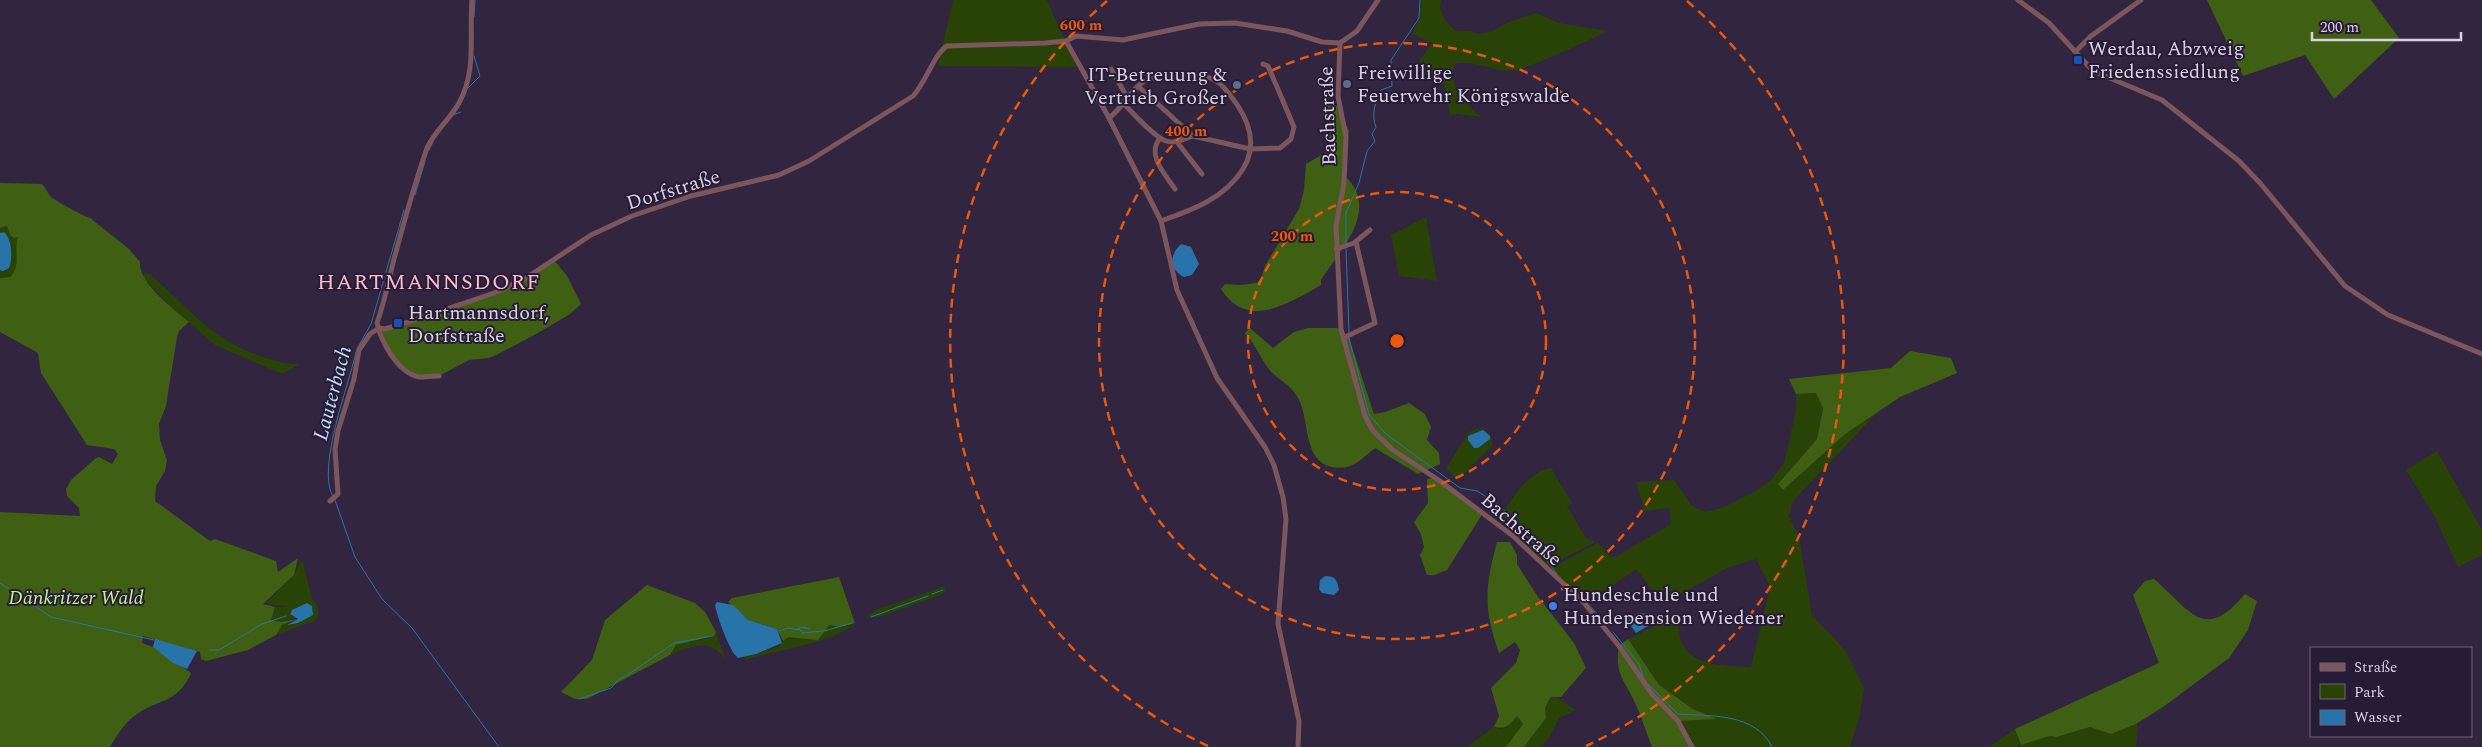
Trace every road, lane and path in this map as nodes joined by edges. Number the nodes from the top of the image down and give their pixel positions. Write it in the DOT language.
graph roads {
  1 [pos="472,0"];
  2 [pos="1378,0"];
  3 [pos="2018,0"];
  4 [pos="2141,0"];
  5 [pos="1066,41"];
  6 [pos="1340,42"];
  7 [pos="2075,52"];
  8 [pos="1263,64"];
  9 [pos="1111,69"];
  10 [pos="1139,87"];
  11 [pos="1127,97"];
  12 [pos="1124,104"];
  13 [pos="1109,118"];
  14 [pos="1193,136"];
  15 [pos="1160,138"];
  16 [pos="1177,142"];
  17 [pos="1250,149"];
  18 [pos="1202,174"];
  19 [pos="1175,189"];
  20 [pos="1161,221"];
  21 [pos="1370,230"];
  22 [pos="1356,242"];
  23 [pos="1336,248"];
  24 [pos="379,328"];
  25 [pos="1344,337"];
  26 [pos="2482,354"];
  27 [pos="439,376"];
  28 [pos="332,500"];
  29 [pos="1298,747"];
  30 [pos="1692,747"];
  1 -- 24 [label="street"];
  2 -- 6 [label="street"];
  3 -- 7 [label="street"];
  4 -- 7 [label="street"];
  5 -- 6 [label="street"];
  5 -- 13 [label="street"];
  5 -- 24 [label="street, Dorfstraße"];
  6 -- 23 [label="street, Bachstraße"];
  7 -- 26 [label="street"];
  8 -- 17 [label="street"];
  9 -- 11 [label="street"];
  10 -- 11 [label="street"];
  10 -- 14 [label="street"];
  10 -- 17 [label="street"];
  11 -- 12 [label="street"];
  12 -- 13 [label="street"];
  12 -- 15 [label="street"];
  13 -- 20 [label="street"];
  14 -- 16 [label="street"];
  14 -- 17 [label="street"];
  15 -- 16 [label="street"];
  15 -- 19 [label="street"];
  16 -- 18 [label="street"];
  17 -- 20 [label="street"];
  20 -- 29 [label="street"];
  21 -- 22 [label="street"];
  22 -- 23 [label="street"];
  22 -- 25 [label="street"];
  23 -- 25 [label="street, Bachstraße"];
  24 -- 27 [label="street"];
  24 -- 28 [label="street"];
  25 -- 30 [label="street, Bachstraße"];
}
